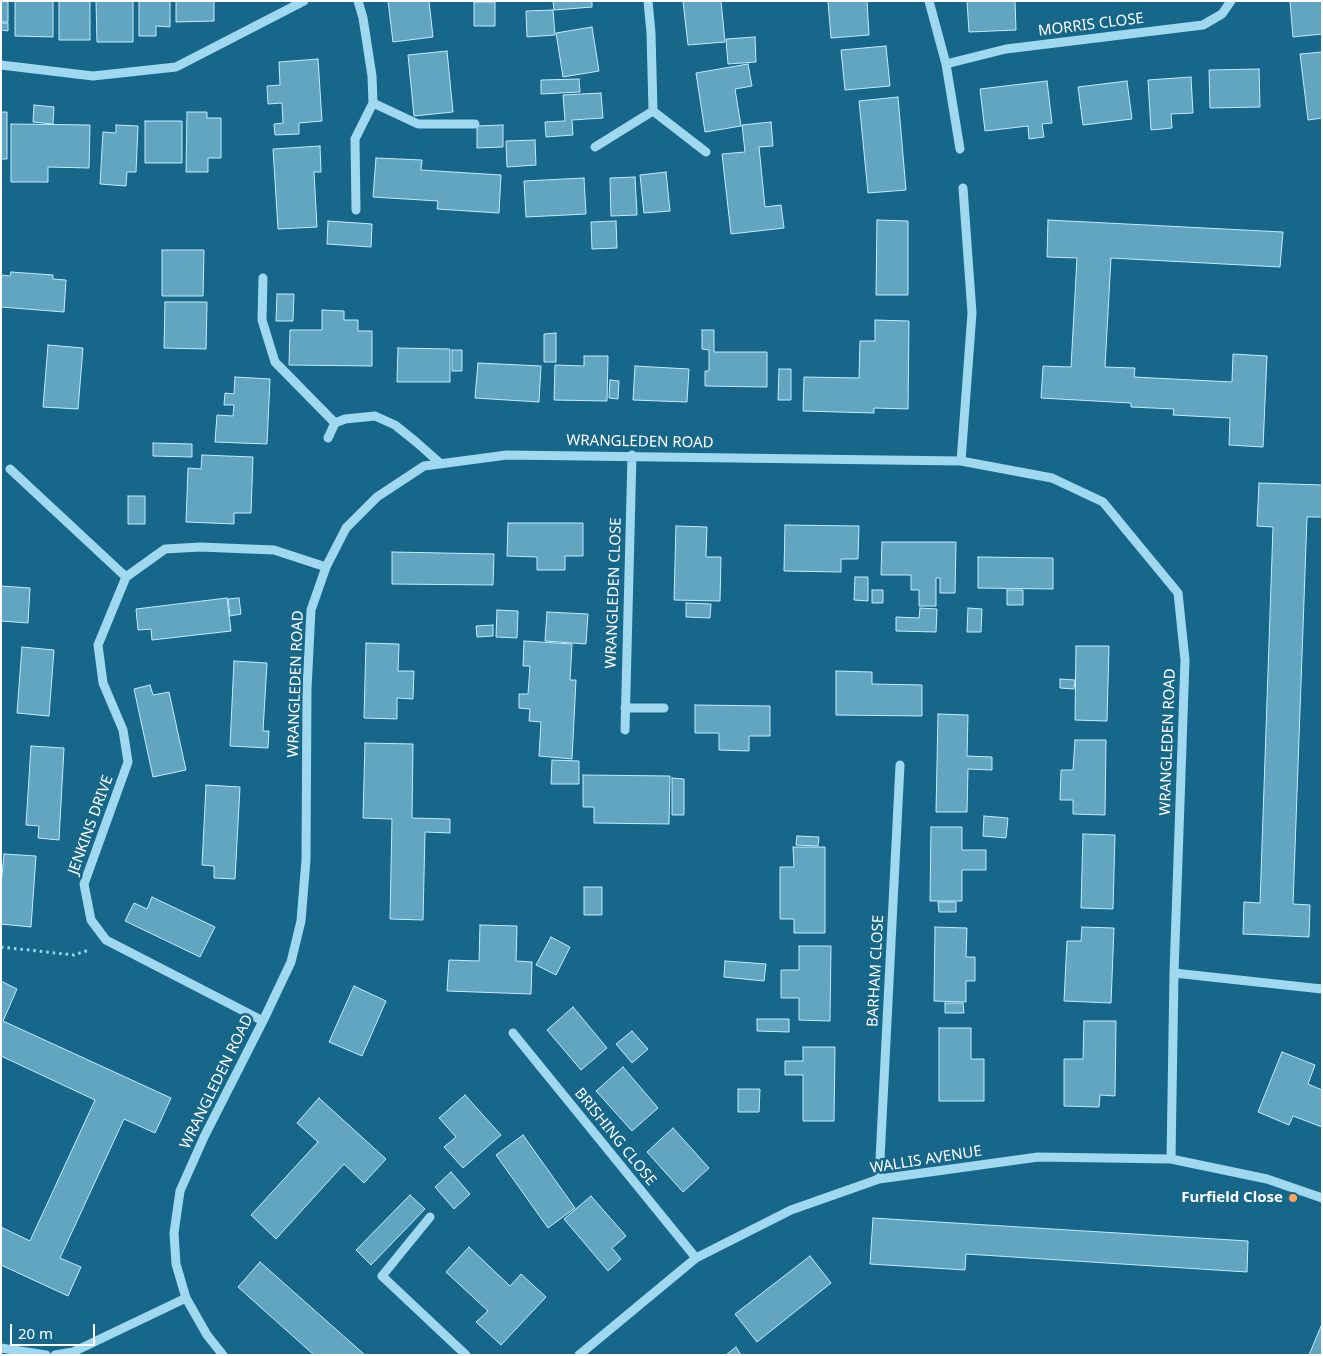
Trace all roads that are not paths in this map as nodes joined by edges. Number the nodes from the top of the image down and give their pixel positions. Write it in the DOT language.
graph roads {
  1 [pos="358,1"];
  2 [pos="648,1"];
  3 [pos="929,1"];
  4 [pos="1231,1"];
  5 [pos="302,2"];
  6 [pos="946,64"];
  7 [pos="1,65"];
  8 [pos="373,103"];
  9 [pos="653,111"];
  10 [pos="475,124"];
  11 [pos="595,147"];
  12 [pos="960,149"];
  13 [pos="706,152"];
  14 [pos="963,188"];
  15 [pos="356,210"];
  16 [pos="263,278"];
  17 [pos="335,424"];
  18 [pos="328,438"];
  19 [pos="632,455"];
  20 [pos="960,460"];
  21 [pos="441,464"];
  22 [pos="10,469"];
  23 [pos="326,566"];
  24 [pos="126,577"];
  25 [pos="625,708"];
  26 [pos="664,708"];
  27 [pos="625,730"];
  28 [pos="900,765"];
  29 [pos="1174,973"];
  30 [pos="1322,989"];
  31 [pos="263,1021"];
  32 [pos="513,1033"];
  33 [pos="1171,1159"];
  34 [pos="879,1179"];
  35 [pos="1322,1198"];
  36 [pos="430,1216"];
  37 [pos="696,1258"];
  38 [pos="186,1298"];
  39 [pos="1,1348"];
  40 [pos="46,1355"];
  41 [pos="55,1355"];
  42 [pos="223,1355"];
  43 [pos="466,1355"];
  44 [pos="579,1355"];
  1 -- 8 [label="street"];
  2 -- 9 [label="street"];
  3 -- 6 [label="street"];
  4 -- 6 [label="street, MORRIS CLOSE"];
  5 -- 7 [label="street"];
  6 -- 12 [label="street"];
  8 -- 10 [label="street"];
  8 -- 15 [label="street"];
  9 -- 11 [label="street"];
  9 -- 13 [label="street"];
  14 -- 20 [label="street"];
  16 -- 17 [label="street"];
  17 -- 18 [label="street"];
  17 -- 21 [label="street"];
  19 -- 20 [label="street, WRANGLEDEN ROAD"];
  19 -- 21 [label="street, WRANGLEDEN ROAD"];
  19 -- 25 [label="street, WRANGLEDEN CLOSE"];
  20 -- 29 [label="street, WRANGLEDEN ROAD"];
  21 -- 23 [label="street, WRANGLEDEN ROAD"];
  22 -- 24 [label="street"];
  23 -- 24 [label="street"];
  23 -- 31 [label="street, WRANGLEDEN ROAD"];
  24 -- 31 [label="street, JENKINS DRIVE"];
  25 -- 26 [label="street"];
  25 -- 27 [label="street, WRANGLEDEN CLOSE"];
  28 -- 34 [label="street, BARHAM CLOSE"];
  29 -- 30 [label="street"];
  29 -- 33 [label="street, WRANGLEDEN ROAD"];
  31 -- 38 [label="street, WRANGLEDEN ROAD"];
  32 -- 37 [label="street, BRISHING CLOSE"];
  33 -- 34 [label="street, WALLIS AVENUE"];
  33 -- 35 [label="street, WALLIS AVENUE"];
  34 -- 37 [label="street, WALLIS AVENUE"];
  36 -- 43 [label="street"];
  37 -- 44 [label="street, WALLIS AVENUE"];
  38 -- 41 [label="street"];
  38 -- 42 [label="street, WRANGLEDEN ROAD"];
  39 -- 40 [label="street"];
}
